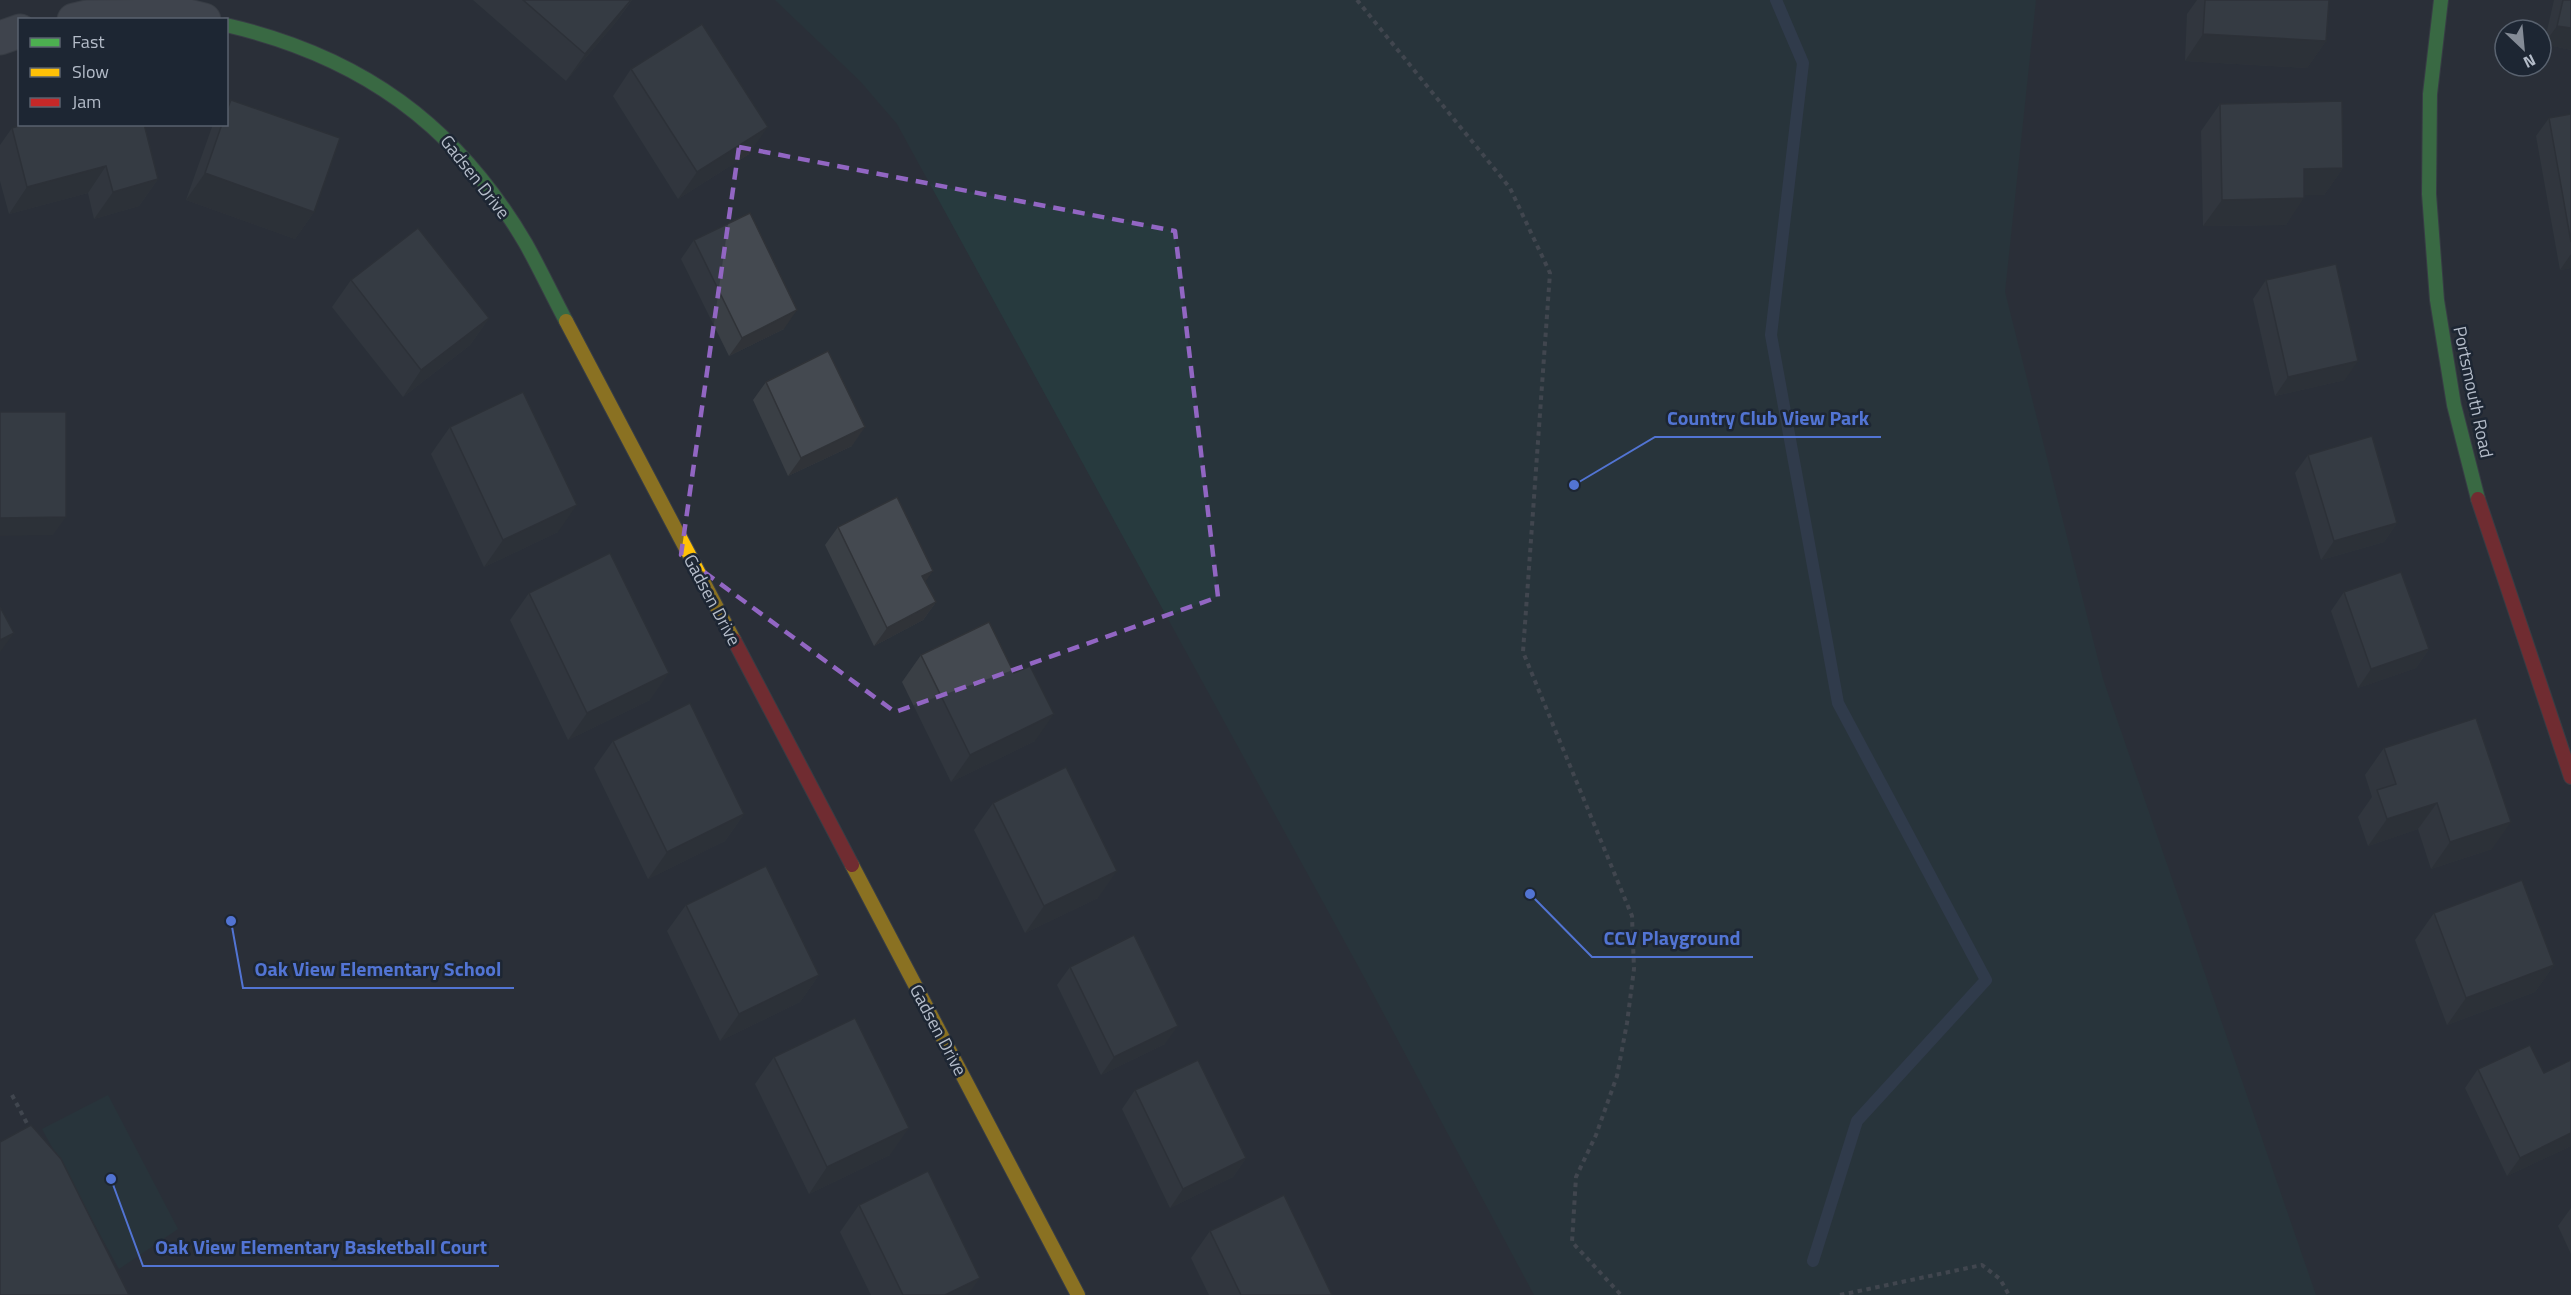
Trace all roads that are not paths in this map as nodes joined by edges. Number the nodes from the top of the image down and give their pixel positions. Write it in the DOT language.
graph roads {
  1 [pos="2441,0"];
  2 [pos="83,18"];
  3 [pos="196,18"];
  4 [pos="228,25"];
  5 [pos="18,32"];
  6 [pos="0,38"];
  7 [pos="2570,774"];
  8 [pos="1078,1295"];
  1 -- 7 [label="street, Portsmouth Road"];
  2 -- 3 [label="street"];
  4 -- 8 [label="street, Gadsen Drive"];
  5 -- 6 [label="street"];
}
